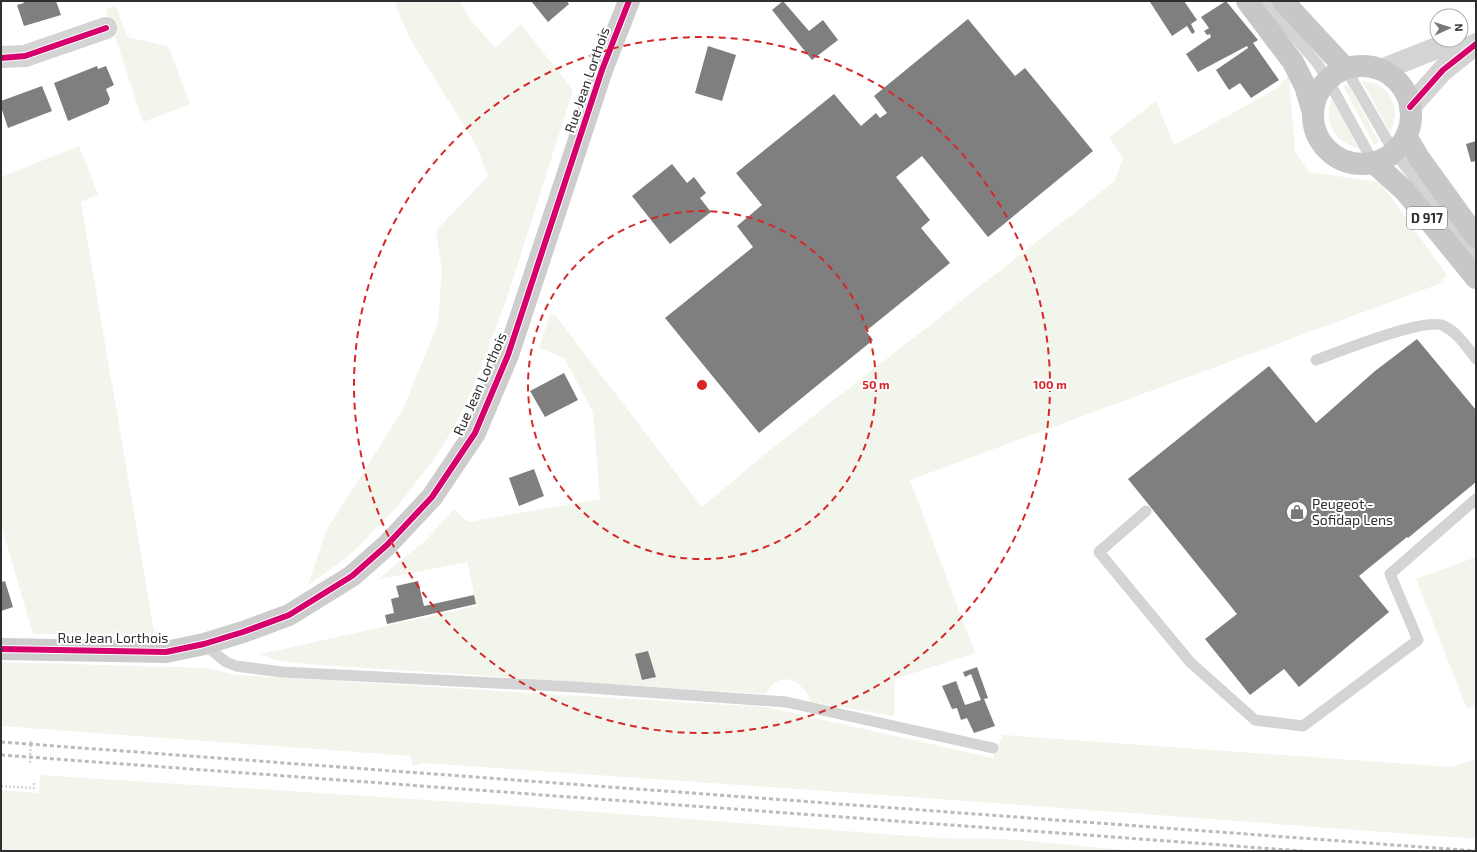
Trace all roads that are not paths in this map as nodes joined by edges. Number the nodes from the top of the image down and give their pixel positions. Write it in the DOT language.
graph roads {
  1 [pos="629,1"];
  2 [pos="1247,1"];
  3 [pos="1264,1"];
  4 [pos="1283,1"];
  5 [pos="106,28"];
  6 [pos="1476,44"];
  7 [pos="1437,48"];
  8 [pos="1,56"];
  9 [pos="1381,70"];
  10 [pos="1337,74"];
  11 [pos="1410,107"];
  12 [pos="1314,113"];
  13 [pos="1400,144"];
  14 [pos="1373,162"];
  15 [pos="1476,240"];
  16 [pos="1476,278"];
  17 [pos="1476,359"];
  18 [pos="1316,360"];
  19 [pos="1476,498"];
  20 [pos="1146,511"];
  21 [pos="204,644"];
  22 [pos="1,649"];
  23 [pos="993,748"];
  1 -- 21 [label="street, Rue Jean Lorthois"];
  2 -- 12 [label="main road"];
  3 -- 10 [label="lane"];
  4 -- 10 [label="main road"];
  5 -- 8 [label="street"];
  6 -- 11 [label="street"];
  7 -- 9 [label="street"];
  9 -- 10 [label="main road"];
  9 -- 11 [label="main road"];
  10 -- 12 [label="main road"];
  10 -- 13 [label="lane"];
  10 -- 14 [label="lane"];
  11 -- 13 [label="main road"];
  12 -- 14 [label="main road"];
  13 -- 14 [label="main road"];
  13 -- 15 [label="main road, D 917"];
  14 -- 16 [label="main road, D 917"];
  17 -- 18 [label="lane"];
  19 -- 20 [label="lane"];
  21 -- 22 [label="street, Rue Jean Lorthois"];
  21 -- 23 [label="lane"];
}
